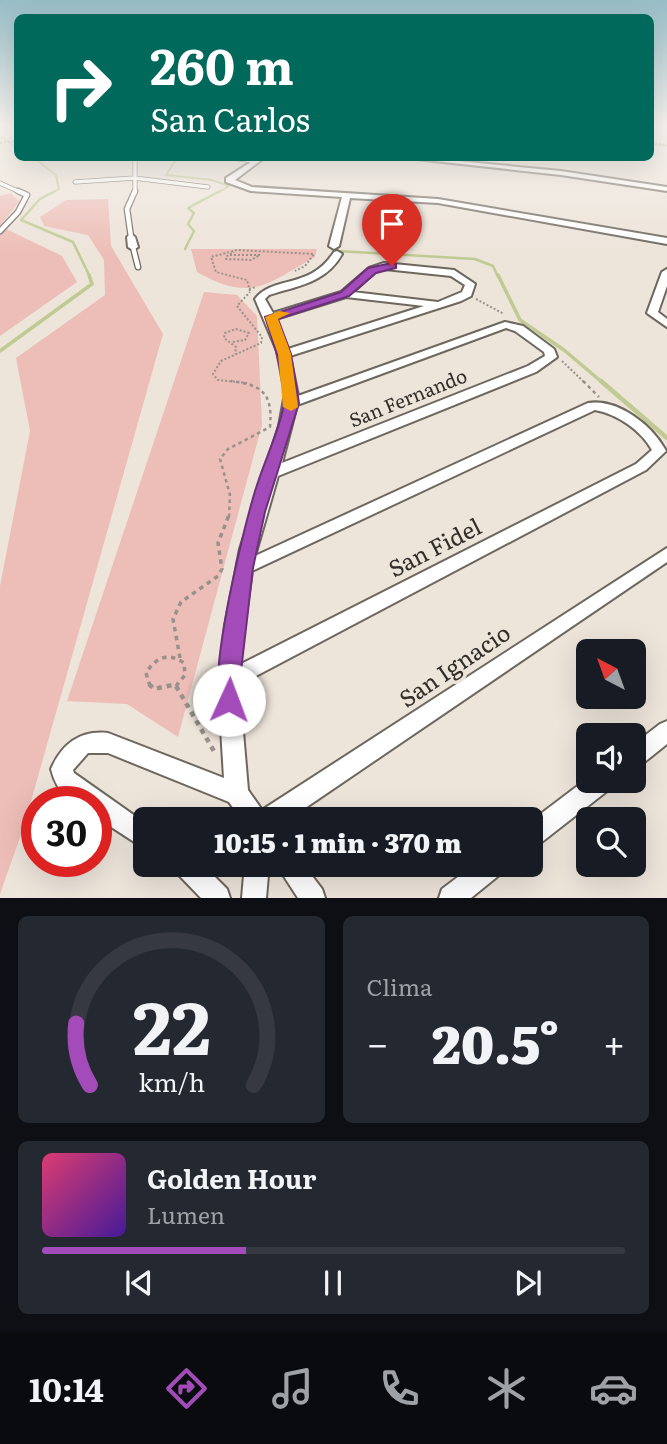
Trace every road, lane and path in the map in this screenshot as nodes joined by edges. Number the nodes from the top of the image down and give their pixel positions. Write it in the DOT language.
graph roads {
  1 [pos="135,167"];
  2 [pos="247,167"];
  3 [pos="500,167"];
  4 [pos="134,178"];
  5 [pos="75,182"];
  6 [pos="0,183"];
  7 [pos="208,187"];
  8 [pos="667,189"];
  9 [pos="347,195"];
  10 [pos="0,231"];
  11 [pos="667,241"];
  12 [pos="237,250"];
  13 [pos="230,255"];
  14 [pos="138,267"];
  15 [pos="667,272"];
  16 [pos="290,274"];
  17 [pos="258,286"];
  18 [pos="249,289"];
  19 [pos="468,292"];
  20 [pos="345,294"];
  21 [pos="440,305"];
  22 [pos="271,317"];
  23 [pos="667,324"];
  24 [pos="512,326"];
  25 [pos="233,342"];
  26 [pos="550,351"];
  27 [pos="235,354"];
  28 [pos="284,354"];
  29 [pos="292,403"];
  30 [pos="603,407"];
  31 [pos="271,472"];
  32 [pos="667,554"];
  33 [pos="244,568"];
  34 [pos="180,658"];
  35 [pos="229,680"];
  36 [pos="176,686"];
  37 [pos="667,731"];
  38 [pos="646,748"];
  39 [pos="218,758"];
  40 [pos="73,786"];
  41 [pos="586,793"];
  42 [pos="237,794"];
  43 [pos="246,807"];
  44 [pos="287,807"];
  45 [pos="112,814"];
  46 [pos="543,827"];
  47 [pos="133,829"];
  48 [pos="197,877"];
  49 [pos="256,877"];
  50 [pos="298,877"];
  51 [pos="478,877"];
  52 [pos="218,898"];
  53 [pos="254,898"];
  54 [pos="313,898"];
  55 [pos="451,898"];
  1 -- 4 [label="lane"];
  2 -- 9 [label="street"];
  3 -- 8 [label="street"];
  4 -- 5 [label="lane"];
  4 -- 7 [label="lane"];
  4 -- 14 [label="lane"];
  6 -- 10 [label="lane"];
  9 -- 11 [label="street"];
  9 -- 22 [label="street"];
  12 -- 13 [label="path"];
  12 -- 16 [label="path"];
  12 -- 18 [label="path"];
  13 -- 13 [label="path"];
  15 -- 23 [label="street"];
  17 -- 18 [label="path"];
  18 -- 27 [label="path"];
  19 -- 20 [label="street"];
  19 -- 21 [label="street"];
  19 -- 24 [label="path"];
  20 -- 21 [label="street"];
  20 -- 22 [label="street"];
  21 -- 28 [label="street"];
  22 -- 28 [label="street"];
  24 -- 26 [label="street"];
  24 -- 29 [label="street, San Fernando"];
  25 -- 25 [label="path"];
  25 -- 27 [label="path"];
  26 -- 30 [label="path"];
  26 -- 31 [label="street, San Fernando"];
  27 -- 34 [label="path"];
  28 -- 29 [label="street"];
  29 -- 31 [label="street"];
  30 -- 33 [label="street"];
  30 -- 35 [label="street, San Fidel"];
  31 -- 33 [label="street"];
  32 -- 44 [label="street, San Ignacio"];
  33 -- 35 [label="street"];
  34 -- 36 [label="path"];
  34 -- 36 [label="path"];
  35 -- 42 [label="street"];
  36 -- 39 [label="path"];
  37 -- 38 [label="street"];
  40 -- 42 [label="street"];
  41 -- 46 [label="street"];
  42 -- 43 [label="street"];
  45 -- 47 [label="street"];
  48 -- 52 [label="street"];
  49 -- 53 [label="street"];
  50 -- 54 [label="street"];
  51 -- 55 [label="street"];
}
